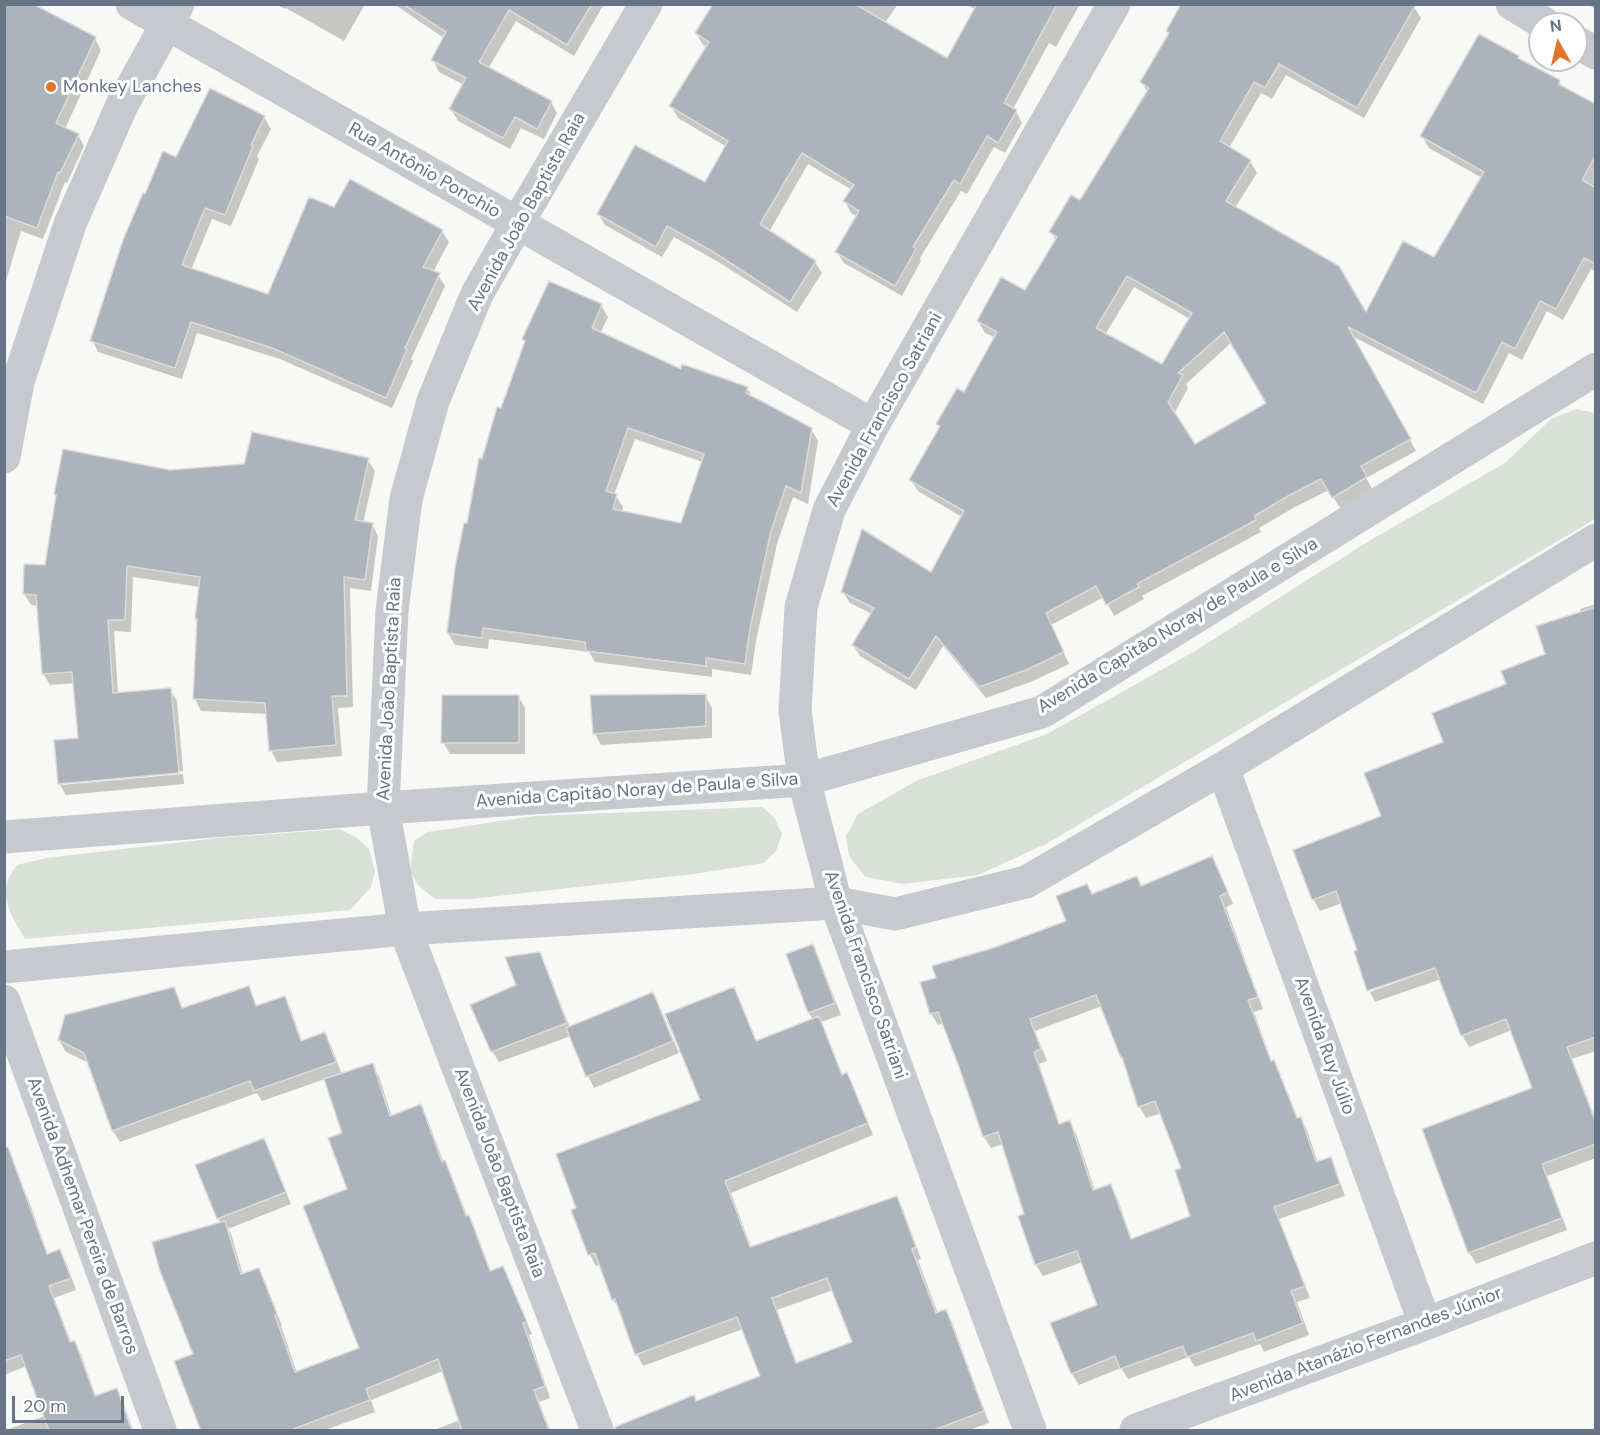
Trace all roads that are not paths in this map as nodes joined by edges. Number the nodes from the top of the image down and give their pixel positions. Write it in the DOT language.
graph roads {
  1 [pos="132,4"];
  2 [pos="646,4"];
  3 [pos="1114,4"];
  4 [pos="1512,4"];
  5 [pos="172,14"];
  6 [pos="1528,14"];
  7 [pos="517,224"];
  8 [pos="1596,369"];
  9 [pos="873,425"];
  10 [pos="4,457"];
  11 [pos="1596,540"];
  12 [pos="1596,562"];
  13 [pos="1554,566"];
  14 [pos="1223,768"];
  15 [pos="804,780"];
  16 [pos="382,808"];
  17 [pos="4,837"];
  18 [pos="837,903"];
  19 [pos="405,929"];
  20 [pos="4,967"];
  21 [pos="4,1000"];
  22 [pos="1596,1258"];
  23 [pos="1425,1324"];
  24 [pos="160,1431"];
  25 [pos="597,1431"];
  26 [pos="1030,1431"];
  27 [pos="1136,1431"];
  1 -- 5 [label="street, Rua Antônio Ponchio"];
  2 -- 7 [label="street, Avenida João Baptista Raia"];
  3 -- 9 [label="street, Avenida Francisco Satriani"];
  4 -- 6 [label="street"];
  5 -- 7 [label="street, Rua Antônio Ponchio"];
  5 -- 10 [label="street"];
  7 -- 9 [label="street, Rua Antônio Ponchio"];
  7 -- 16 [label="street, Avenida João Baptista Raia"];
  8 -- 15 [label="street, Avenida Capitão Noray de Paula e Silva"];
  9 -- 15 [label="street, Avenida Francisco Satriani"];
  11 -- 13 [label="street"];
  12 -- 13 [label="street"];
  13 -- 14 [label="street"];
  14 -- 18 [label="street"];
  14 -- 23 [label="street, Avenida Ruy Júlio"];
  15 -- 16 [label="street, Avenida Capitão Noray de Paula e Silva"];
  15 -- 18 [label="street, Avenida Francisco Satriani"];
  16 -- 17 [label="street, Avenida Capitão Noray de Paula e Silva"];
  16 -- 19 [label="street, Avenida João Baptista Raia"];
  18 -- 19 [label="street"];
  18 -- 26 [label="street, Avenida Francisco Satriani"];
  19 -- 20 [label="street"];
  19 -- 25 [label="street, Avenida João Baptista Raia"];
  21 -- 24 [label="street, Avenida Adhemar Pereira de Barros"];
  22 -- 23 [label="street, Avenida Atanázio Fernandes Júnior"];
  23 -- 27 [label="street, Avenida Atanázio Fernandes Júnior"];
}
